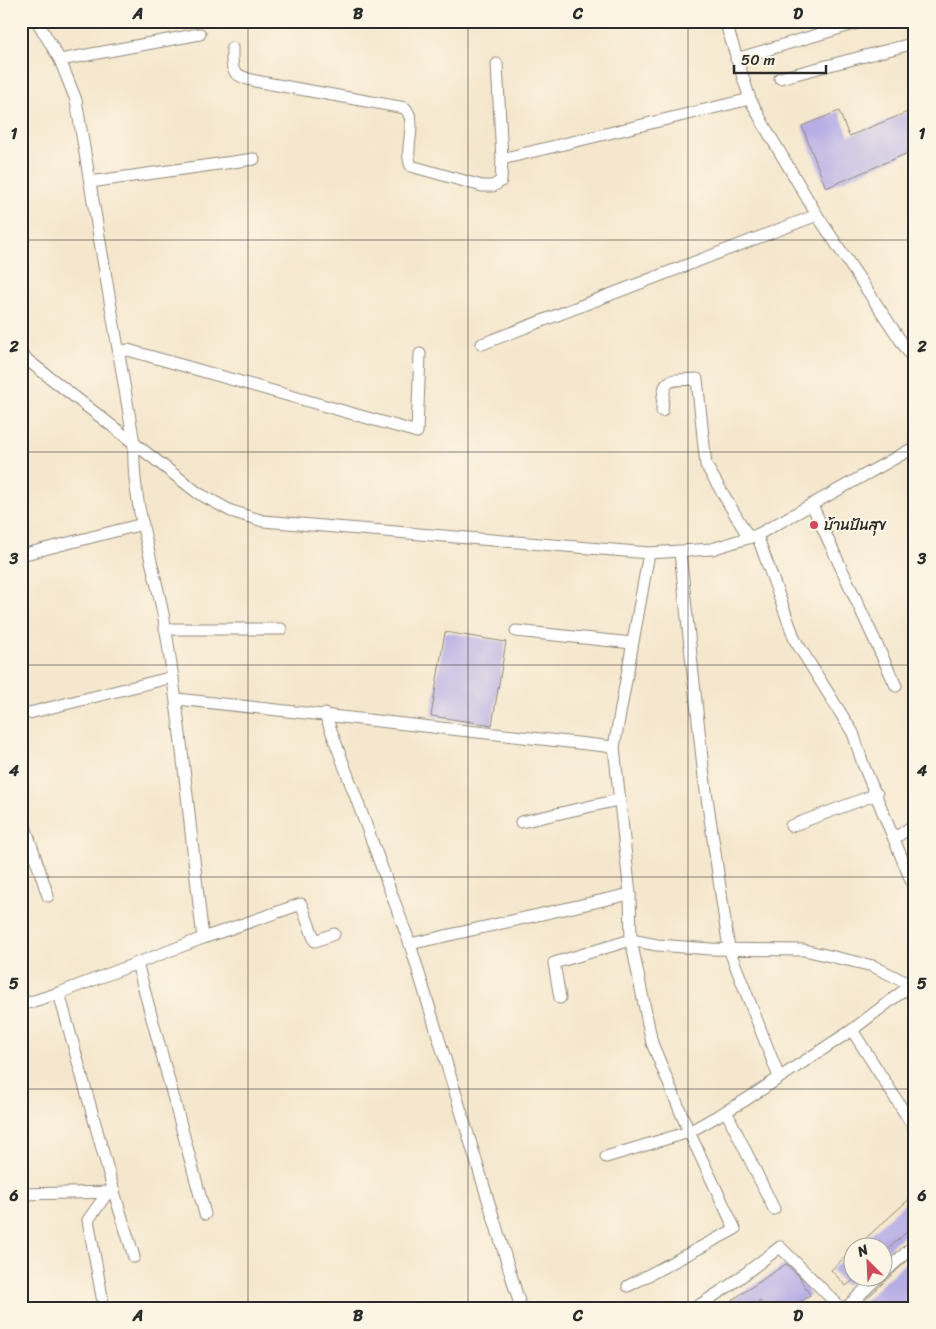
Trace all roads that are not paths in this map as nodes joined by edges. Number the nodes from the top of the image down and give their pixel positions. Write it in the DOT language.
graph roads {
  1 [pos="37,21"];
  2 [pos="725,21"];
  3 [pos="864,21"];
  4 [pos="200,34"];
  5 [pos="915,43"];
  6 [pos="232,48"];
  7 [pos="736,59"];
  8 [pos="60,60"];
  9 [pos="497,64"];
  10 [pos="780,78"];
  11 [pos="750,99"];
  12 [pos="254,159"];
  13 [pos="502,159"];
  14 [pos="90,182"];
  15 [pos="817,215"];
  16 [pos="482,344"];
  17 [pos="120,351"];
  18 [pos="420,354"];
  19 [pos="21,355"];
  20 [pos="915,362"];
  21 [pos="662,411"];
  22 [pos="134,443"];
  23 [pos="915,447"];
  24 [pos="812,505"];
  25 [pos="142,524"];
  26 [pos="753,536"];
  27 [pos="680,552"];
  28 [pos="648,553"];
  29 [pos="21,555"];
  30 [pos="165,628"];
  31 [pos="281,629"];
  32 [pos="516,631"];
  33 [pos="632,643"];
  34 [pos="173,677"];
  35 [pos="896,686"];
  36 [pos="177,699"];
  37 [pos="325,714"];
  38 [pos="21,715"];
  39 [pos="614,747"];
  40 [pos="876,794"];
  41 [pos="618,800"];
  42 [pos="21,814"];
  43 [pos="521,822"];
  44 [pos="915,824"];
  45 [pos="791,826"];
  46 [pos="894,838"];
  47 [pos="915,889"];
  48 [pos="630,894"];
  49 [pos="48,896"];
  50 [pos="334,934"];
  51 [pos="203,938"];
  52 [pos="631,940"];
  53 [pos="410,944"];
  54 [pos="729,949"];
  55 [pos="137,963"];
  56 [pos="913,986"];
  57 [pos="59,993"];
  58 [pos="560,998"];
  59 [pos="21,1005"];
  60 [pos="852,1030"];
  61 [pos="778,1077"];
  62 [pos="726,1111"];
  63 [pos="915,1129"];
  64 [pos="689,1132"];
  65 [pos="606,1156"];
  66 [pos="111,1192"];
  67 [pos="21,1194"];
  68 [pos="774,1209"];
  69 [pos="205,1214"];
  70 [pos="915,1244"];
  71 [pos="134,1257"];
  72 [pos="894,1264"];
  73 [pos="628,1286"];
  74 [pos="867,1286"];
  75 [pos="102,1297"];
  76 [pos="841,1307"];
  77 [pos="521,1308"];
  78 [pos="695,1308"];
  1 -- 8 [label="street"];
  2 -- 7 [label="street"];
  3 -- 7 [label="street"];
  4 -- 8 [label="street"];
  5 -- 10 [label="street"];
  6 -- 13 [label="street"];
  7 -- 11 [label="street"];
  8 -- 14 [label="street"];
  9 -- 13 [label="street"];
  11 -- 13 [label="street"];
  11 -- 15 [label="street"];
  12 -- 14 [label="street"];
  14 -- 17 [label="street"];
  15 -- 16 [label="street"];
  15 -- 20 [label="street"];
  17 -- 18 [label="street"];
  17 -- 22 [label="street"];
  19 -- 22 [label="street"];
  21 -- 26 [label="street"];
  22 -- 25 [label="street"];
  22 -- 28 [label="street"];
  23 -- 24 [label="street"];
  24 -- 26 [label="street"];
  24 -- 35 [label="street"];
  25 -- 29 [label="street"];
  25 -- 30 [label="street"];
  26 -- 27 [label="street"];
  26 -- 40 [label="street"];
  27 -- 28 [label="street"];
  27 -- 54 [label="street"];
  28 -- 33 [label="street"];
  30 -- 31 [label="street"];
  30 -- 34 [label="street"];
  32 -- 33 [label="street"];
  33 -- 39 [label="street"];
  34 -- 36 [label="street"];
  34 -- 38 [label="street"];
  36 -- 37 [label="street"];
  36 -- 51 [label="street"];
  37 -- 39 [label="street"];
  37 -- 53 [label="street"];
  39 -- 41 [label="street"];
  40 -- 45 [label="street"];
  40 -- 46 [label="street"];
  41 -- 43 [label="street"];
  41 -- 48 [label="street"];
  42 -- 49 [label="street"];
  44 -- 46 [label="street"];
  46 -- 47 [label="street"];
  48 -- 52 [label="street"];
  48 -- 53 [label="street"];
  50 -- 51 [label="street"];
  51 -- 55 [label="street"];
  52 -- 54 [label="street"];
  52 -- 58 [label="street"];
  52 -- 64 [label="street"];
  53 -- 77 [label="street"];
  54 -- 56 [label="street"];
  54 -- 61 [label="street"];
  55 -- 57 [label="street"];
  55 -- 69 [label="street"];
  56 -- 60 [label="street"];
  57 -- 59 [label="street"];
  57 -- 66 [label="street"];
  60 -- 61 [label="street"];
  60 -- 63 [label="street"];
  61 -- 62 [label="street"];
  62 -- 64 [label="street"];
  62 -- 68 [label="street"];
  64 -- 65 [label="street"];
  64 -- 73 [label="street"];
  66 -- 67 [label="street"];
  66 -- 71 [label="street"];
  66 -- 75 [label="street"];
  70 -- 72 [label="street"];
  74 -- 76 [label="street"];
  76 -- 78 [label="street"];
}
